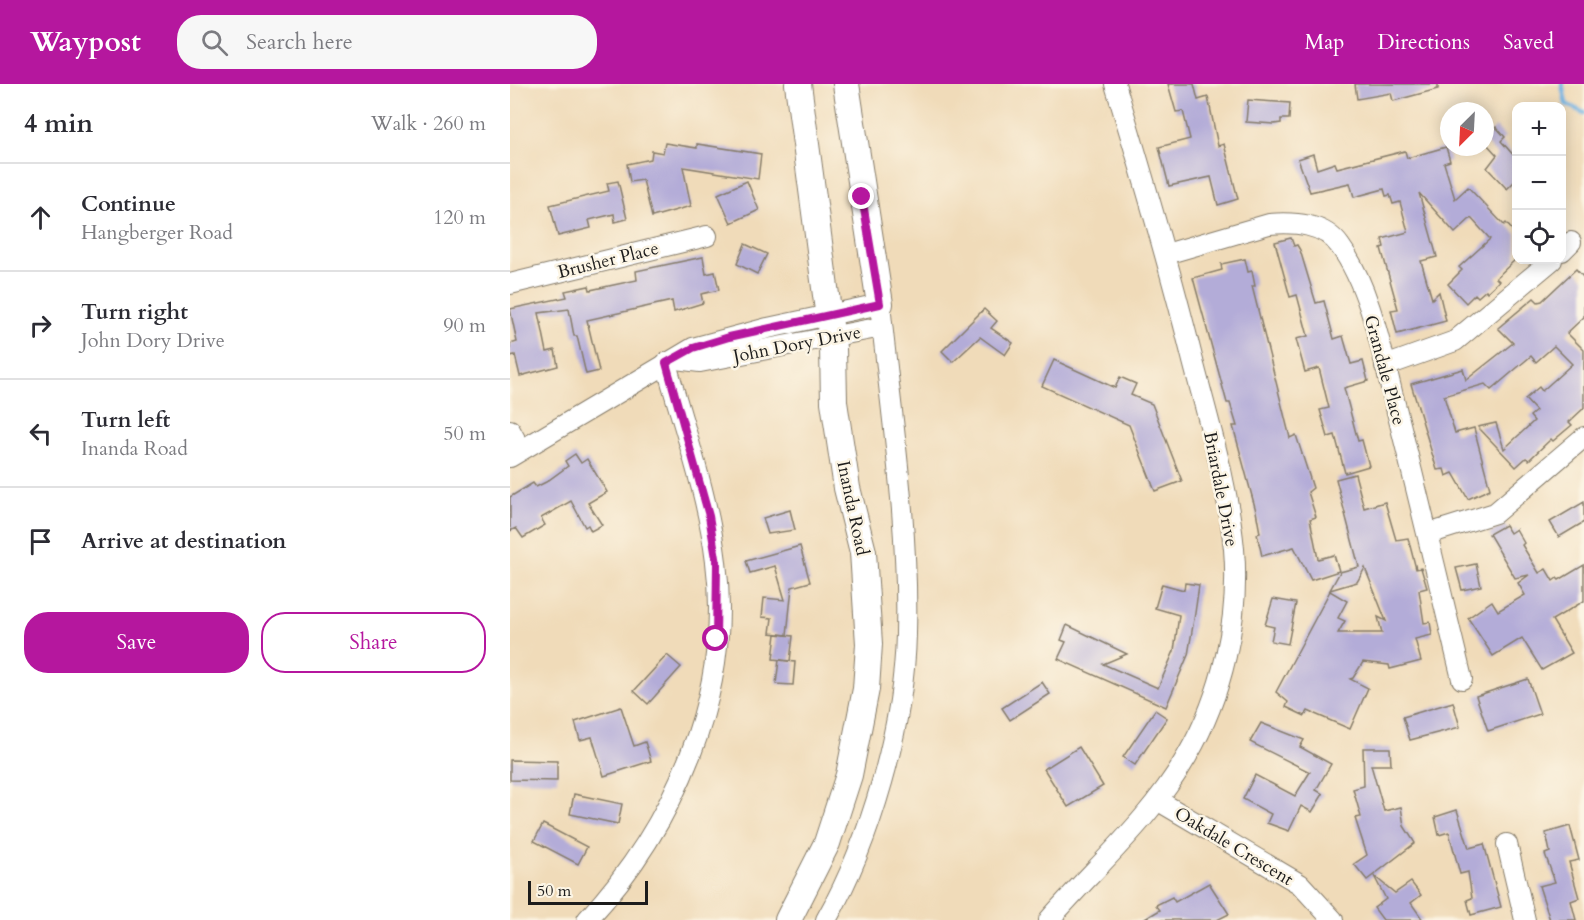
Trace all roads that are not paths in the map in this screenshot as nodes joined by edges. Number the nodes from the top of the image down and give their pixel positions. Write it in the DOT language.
graph roads {
  1 [pos="798,84"];
  2 [pos="846,84"];
  3 [pos="1115,84"];
  4 [pos="707,236"];
  5 [pos="1166,254"];
  6 [pos="1547,264"];
  7 [pos="510,284"];
  8 [pos="881,315"];
  9 [pos="830,327"];
  10 [pos="671,361"];
  11 [pos="1385,366"];
  12 [pos="510,430"];
  13 [pos="1584,436"];
  14 [pos="516,454"];
  15 [pos="1428,534"];
  16 [pos="1462,679"];
  17 [pos="1157,800"];
  18 [pos="1507,844"];
  19 [pos="587,920"];
  20 [pos="788,920"];
  21 [pos="826,920"];
  22 [pos="1049,920"];
  23 [pos="1334,920"];
  24 [pos="1525,920"];
  1 -- 9 [label="main road, Inanda Road"];
  2 -- 8 [label="main road"];
  3 -- 5 [label="street, Briardale Drive"];
  4 -- 7 [label="street, Brusher Place"];
  5 -- 11 [label="street, Grandale Place"];
  5 -- 17 [label="street, Briardale Drive"];
  6 -- 11 [label="street"];
  8 -- 9 [label="street, John Dory Drive"];
  8 -- 21 [label="street"];
  9 -- 10 [label="street, John Dory Drive"];
  9 -- 20 [label="main road, Inanda Road"];
  10 -- 14 [label="street"];
  10 -- 19 [label="street"];
  11 -- 15 [label="street, Grandale Place"];
  12 -- 14 [label="street"];
  13 -- 15 [label="street"];
  15 -- 16 [label="street, Grandale Place"];
  17 -- 22 [label="street, Briardale Drive"];
  17 -- 23 [label="street, Oakdale Crescent"];
  18 -- 24 [label="street"];
}
